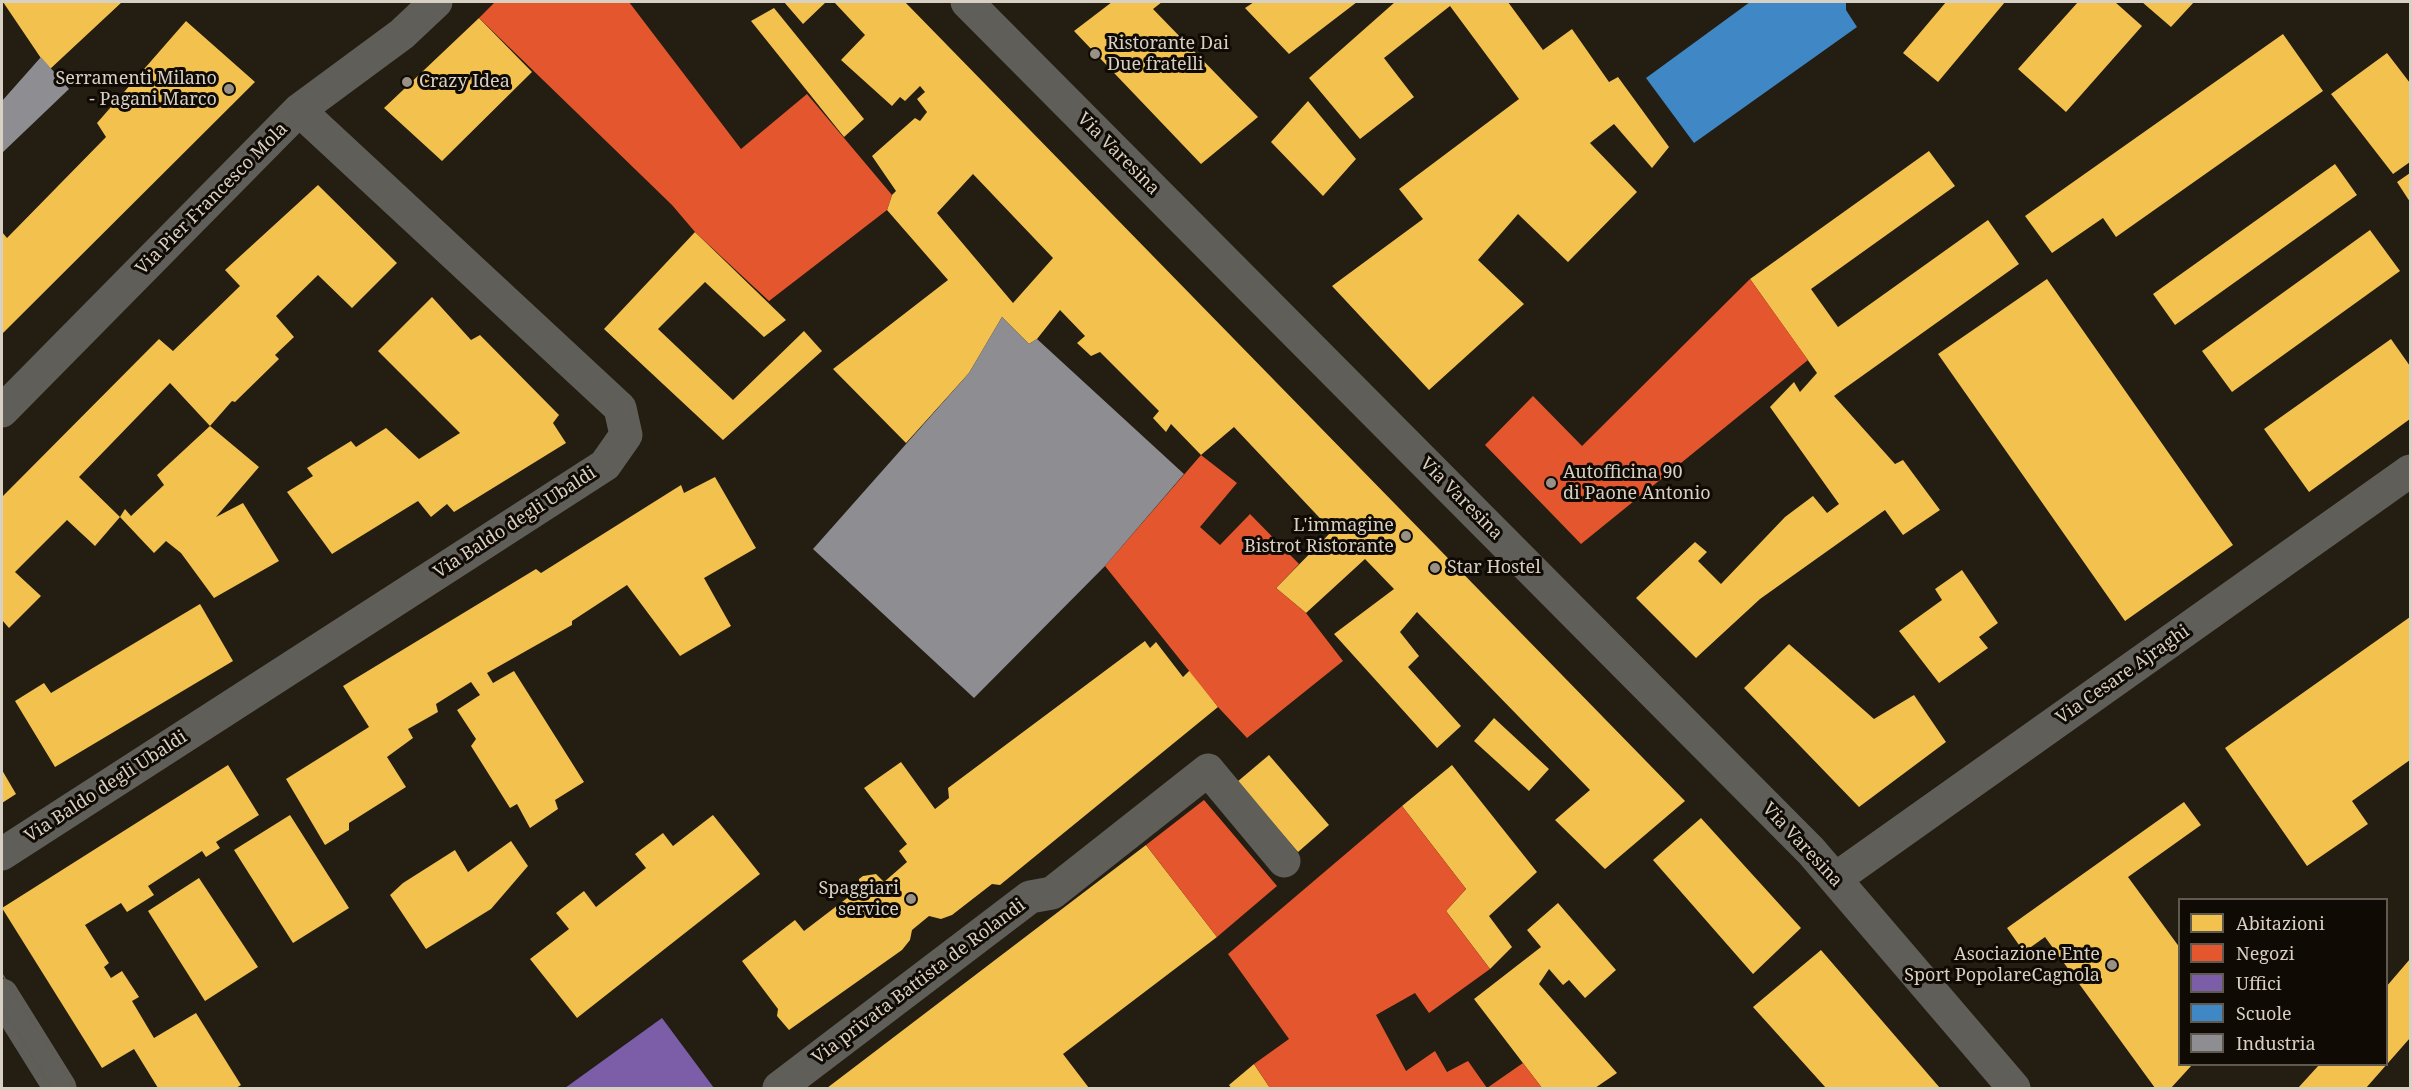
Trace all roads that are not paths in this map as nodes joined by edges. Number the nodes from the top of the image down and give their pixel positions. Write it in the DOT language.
graph roads {
  1 [pos="436,2"];
  2 [pos="967,2"];
  3 [pos="299,110"];
  4 [pos="2,411"];
  5 [pos="2410,471"];
  6 [pos="2,854"];
  7 [pos="1284,861"];
  8 [pos="1835,879"];
  9 [pos="2,995"];
  10 [pos="60,1089"];
  11 [pos="779,1089"];
  12 [pos="2014,1089"];
  1 -- 3 [label="street, Via Pier Francesco Mola"];
  2 -- 8 [label="street, Via Varesina"];
  3 -- 4 [label="street, Via Pier Francesco Mola"];
  3 -- 6 [label="street, Via Baldo degli Ubaldi"];
  5 -- 8 [label="street, Via Cesare Ajraghi"];
  7 -- 11 [label="street, Via privata Battista de Rolandi"];
  8 -- 12 [label="street, Via Varesina"];
  9 -- 10 [label="street"];
}
